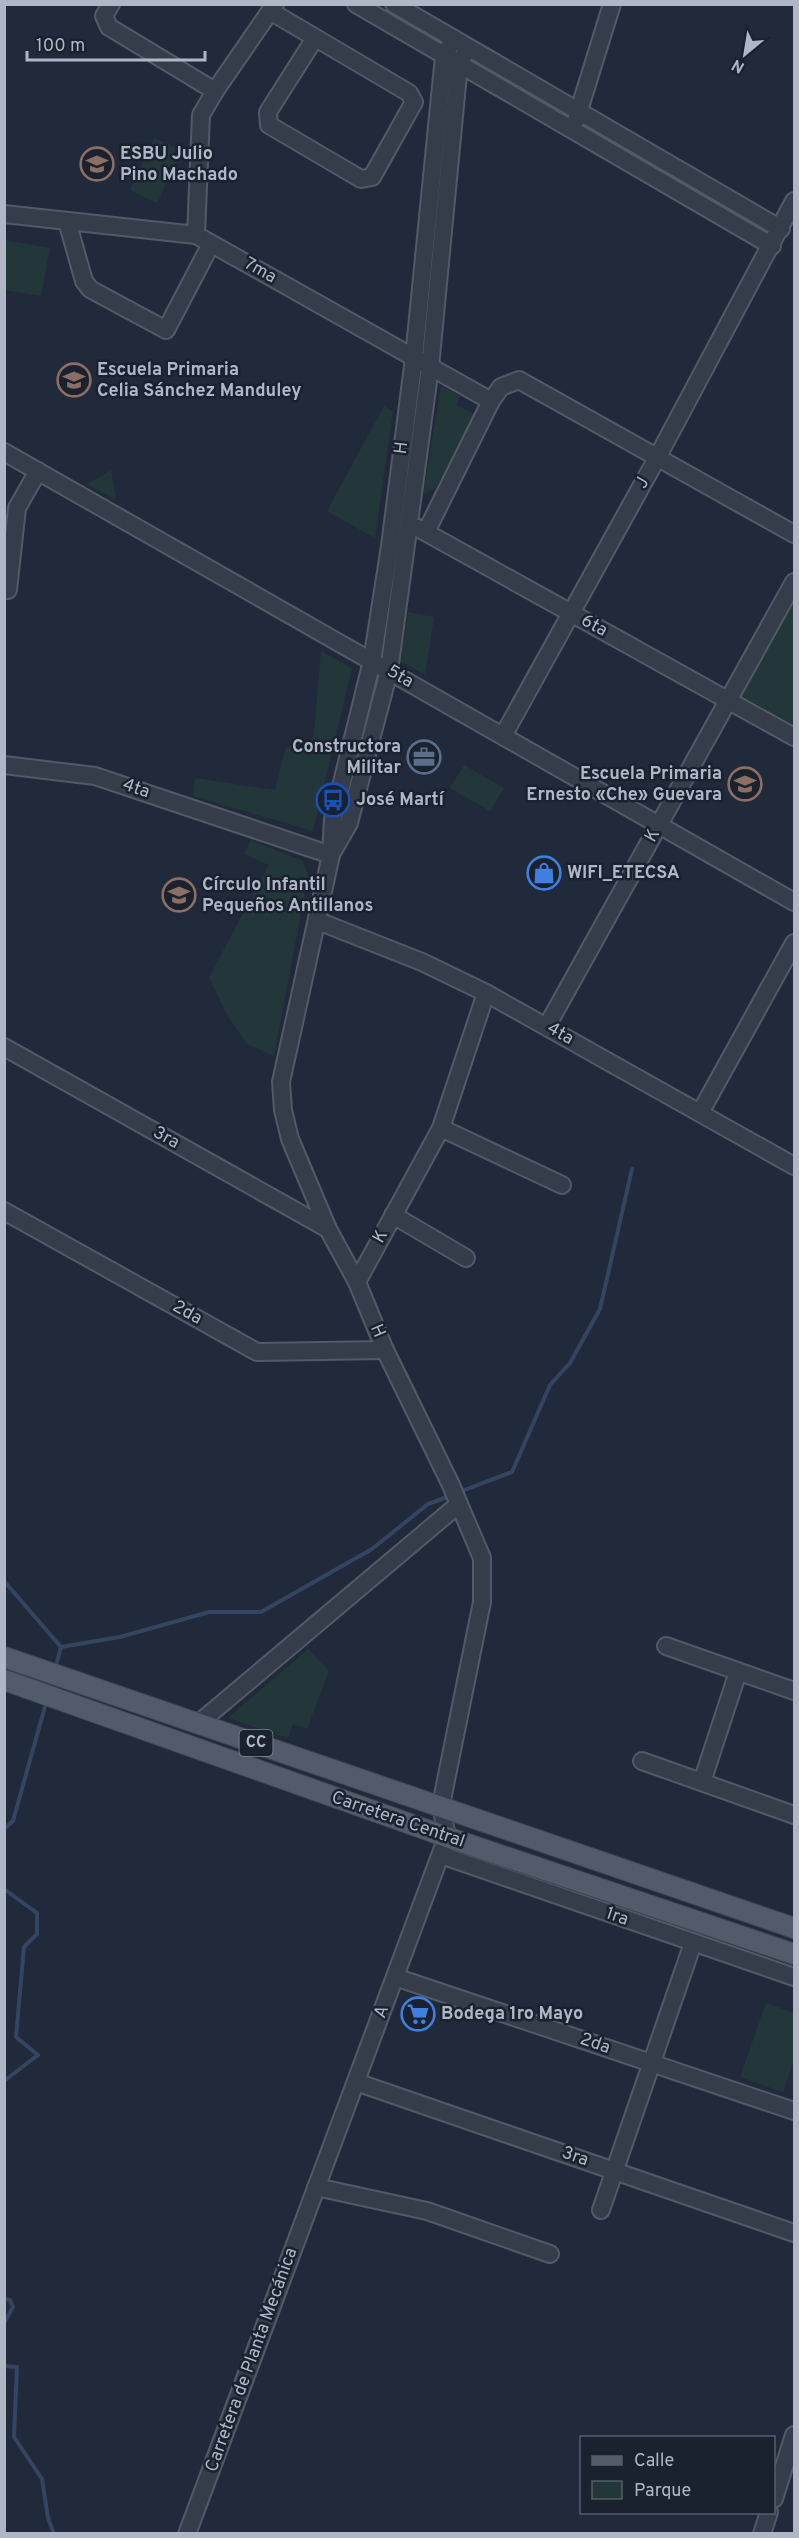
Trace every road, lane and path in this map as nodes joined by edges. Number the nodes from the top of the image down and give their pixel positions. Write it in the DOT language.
graph roads {
  1 [pos="111,4"];
  2 [pos="356,4"];
  3 [pos="394,4"];
  4 [pos="612,4"];
  5 [pos="273,8"];
  6 [pos="315,38"];
  7 [pos="461,44"];
  8 [pos="451,60"];
  9 [pos="215,91"];
  10 [pos="579,111"];
  11 [pos="573,130"];
  12 [pos="795,201"];
  13 [pos="4,214"];
  14 [pos="67,221"];
  15 [pos="781,229"];
  16 [pos="196,235"];
  17 [pos="211,244"];
  18 [pos="772,246"];
  19 [pos="414,358"];
  20 [pos="430,367"];
  21 [pos="491,401"];
  22 [pos="4,452"];
  23 [pos="657,458"];
  24 [pos="38,471"];
  25 [pos="394,515"];
  26 [pos="410,524"];
  27 [pos="426,532"];
  28 [pos="795,534"];
  29 [pos="795,582"];
  30 [pos="4,590"];
  31 [pos="571,613"];
  32 [pos="372,661"];
  33 [pos="388,671"];
  34 [pos="728,700"];
  35 [pos="503,736"];
  36 [pos="795,737"];
  37 [pos="4,765"];
  38 [pos="659,825"];
  39 [pos="331,855"];
  40 [pos="795,902"];
  41 [pos="318,921"];
  42 [pos="795,943"];
  43 [pos="486,993"];
  44 [pos="546,1026"];
  45 [pos="4,1047"];
  46 [pos="700,1113"];
  47 [pos="441,1128"];
  48 [pos="795,1166"];
  49 [pos="562,1185"];
  50 [pos="4,1211"];
  51 [pos="393,1215"];
  52 [pos="328,1229"];
  53 [pos="466,1258"];
  54 [pos="357,1282"];
  55 [pos="385,1350"];
  56 [pos="459,1504"];
  57 [pos="666,1646"];
  58 [pos="4,1657"];
  59 [pos="738,1672"];
  60 [pos="4,1680"];
  61 [pos="795,1691"];
  62 [pos="199,1723"];
  63 [pos="642,1761"];
  64 [pos="702,1782"];
  65 [pos="441,1805"];
  66 [pos="795,1815"];
  67 [pos="444,1846"];
  68 [pos="795,1928"];
  69 [pos="693,1943"];
  70 [pos="795,1954"];
  71 [pos="395,1977"];
  72 [pos="795,1977"];
  73 [pos="651,2063"];
  74 [pos="356,2082"];
  75 [pos="795,2111"];
  76 [pos="615,2170"];
  77 [pos="316,2187"];
  78 [pos="601,2210"];
  79 [pos="795,2233"];
  80 [pos="550,2254"];
  81 [pos="795,2435"];
  82 [pos="775,2496"];
  83 [pos="768,2514"];
  84 [pos="187,2534"];
  85 [pos="762,2534"];
  1 -- 9 [label="street"];
  2 -- 8 [label="street"];
  3 -- 7 [label="street"];
  4 -- 10 [label="street"];
  5 -- 6 [label="street"];
  5 -- 9 [label="street"];
  6 -- 6 [label="street"];
  7 -- 8 [label="street, H"];
  7 -- 10 [label="street"];
  8 -- 11 [label="street"];
  8 -- 19 [label="street, H"];
  8 -- 20 [label="street, H"];
  9 -- 16 [label="street"];
  10 -- 11 [label="street"];
  10 -- 15 [label="street"];
  11 -- 18 [label="street"];
  12 -- 15 [label="street, J"];
  13 -- 14 [label="street, 7ma"];
  14 -- 16 [label="street, 7ma"];
  14 -- 17 [label="street"];
  15 -- 18 [label="street, J"];
  16 -- 17 [label="street, 7ma"];
  17 -- 19 [label="street, 7ma"];
  18 -- 23 [label="street, J"];
  19 -- 20 [label="street, 7ma"];
  19 -- 25 [label="street, H"];
  20 -- 21 [label="street, 7ma"];
  20 -- 26 [label="street, H"];
  21 -- 23 [label="street"];
  21 -- 27 [label="street"];
  22 -- 24 [label="street, 5ta"];
  23 -- 28 [label="street"];
  23 -- 31 [label="street, J"];
  24 -- 30 [label="street"];
  24 -- 32 [label="street, 5ta"];
  25 -- 26 [label="street, 6ta"];
  25 -- 32 [label="street, H"];
  26 -- 27 [label="street, 6ta"];
  26 -- 33 [label="street, H"];
  27 -- 31 [label="street, 6ta"];
  29 -- 34 [label="street, K"];
  31 -- 34 [label="street, 6ta"];
  31 -- 35 [label="street, J"];
  32 -- 33 [label="street, 5ta"];
  32 -- 39 [label="street, H"];
  33 -- 35 [label="street, 5ta"];
  33 -- 39 [label="street, H"];
  34 -- 36 [label="street, 6ta"];
  34 -- 38 [label="street, K"];
  35 -- 38 [label="street, 5ta"];
  37 -- 39 [label="street, 4ta"];
  38 -- 40 [label="street, 5ta"];
  38 -- 44 [label="street, K"];
  39 -- 41 [label="street, H"];
  41 -- 43 [label="street, 4ta"];
  41 -- 52 [label="street, H"];
  42 -- 46 [label="street"];
  43 -- 44 [label="street, 4ta"];
  43 -- 47 [label="street, K"];
  44 -- 46 [label="street, 4ta"];
  45 -- 52 [label="street, 3ra"];
  46 -- 48 [label="street, 4ta"];
  47 -- 49 [label="street"];
  47 -- 51 [label="street, K"];
  50 -- 55 [label="street, 2da"];
  51 -- 53 [label="street"];
  51 -- 54 [label="street, K"];
  52 -- 54 [label="street, H"];
  54 -- 55 [label="street, H"];
  55 -- 56 [label="street, H"];
  56 -- 62 [label="street"];
  56 -- 65 [label="street, H"];
  57 -- 59 [label="street"];
  58 -- 62 [label="main road, Carretera Central / CC"];
  59 -- 61 [label="street"];
  59 -- 64 [label="street"];
  60 -- 67 [label="main road, Carretera Central / CC"];
  62 -- 65 [label="main road, Carretera Central / CC"];
  63 -- 64 [label="street"];
  64 -- 66 [label="street"];
  65 -- 67 [label="street"];
  65 -- 68 [label="main road, Carretera Central / CC"];
  67 -- 69 [label="street, 1ra"];
  67 -- 70 [label="main road, Carretera Central / CC"];
  67 -- 71 [label="street, A"];
  69 -- 72 [label="street, 1ra"];
  69 -- 73 [label="street"];
  71 -- 73 [label="street, 2da"];
  71 -- 74 [label="street, A"];
  73 -- 75 [label="street, 2da"];
  73 -- 76 [label="street"];
  74 -- 76 [label="street, 3ra"];
  74 -- 77 [label="street, A"];
  76 -- 78 [label="street"];
  76 -- 79 [label="street, 3ra"];
  77 -- 80 [label="street"];
  77 -- 84 [label="street, Carretera de Planta Mecánica"];
  81 -- 82 [label="street"];
  83 -- 85 [label="street"];
}
